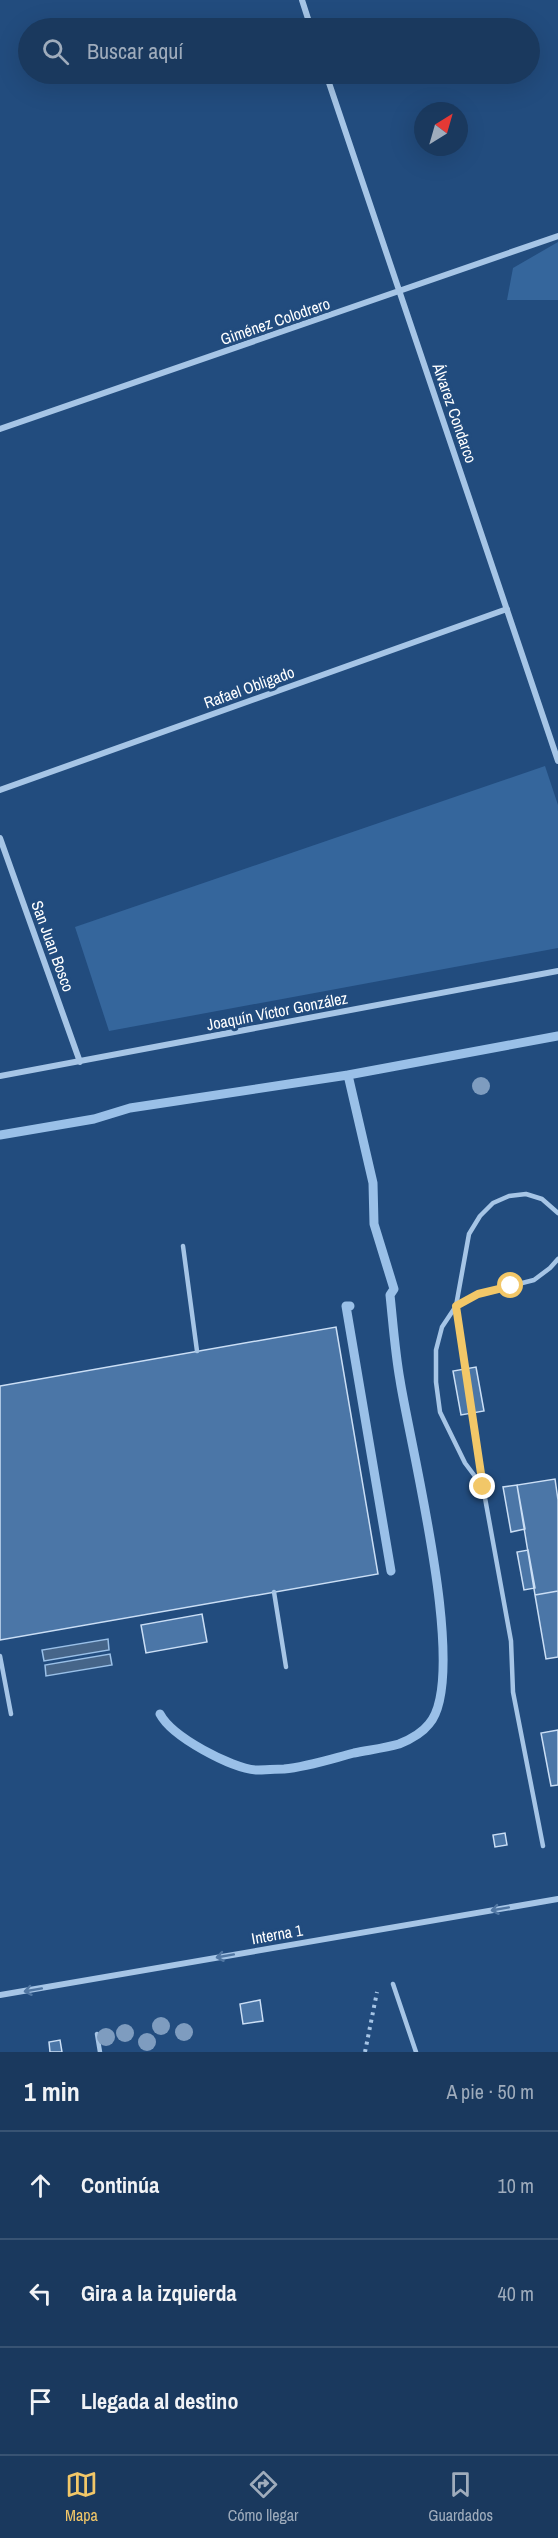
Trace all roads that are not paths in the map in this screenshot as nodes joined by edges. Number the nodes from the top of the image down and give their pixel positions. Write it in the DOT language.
graph roads {
  1 [pos="302,0"];
  2 [pos="308,18"];
  3 [pos="329,84"];
  4 [pos="558,236"];
  5 [pos="400,292"];
  6 [pos="0,429"];
  7 [pos="507,609"];
  8 [pos="558,761"];
  9 [pos="0,790"];
  10 [pos="0,838"];
  11 [pos="558,971"];
  12 [pos="80,1062"];
  13 [pos="0,1076"];
  14 [pos="558,1213"];
  15 [pos="183,1246"];
  16 [pos="558,1259"];
  17 [pos="456,1306"];
  18 [pos="197,1351"];
  19 [pos="483,1487"];
  20 [pos="274,1592"];
  21 [pos="0,1656"];
  22 [pos="286,1667"];
  23 [pos="11,1714"];
  24 [pos="543,1846"];
  25 [pos="558,1899"];
  26 [pos="393,1984"];
  27 [pos="0,1995"];
  28 [pos="97,2034"];
  29 [pos="100,2052"];
  30 [pos="416,2052"];
  1 -- 2 [label="street"];
  3 -- 5 [label="street, Álvarez Condarco"];
  4 -- 5 [label="street, Giménez Colodrero"];
  5 -- 6 [label="street, Giménez Colodrero"];
  5 -- 7 [label="street, Álvarez Condarco"];
  7 -- 8 [label="street, Álvarez Condarco"];
  7 -- 9 [label="street, Rafael Obligado"];
  10 -- 12 [label="street, San Juan Bosco"];
  11 -- 12 [label="street, Joaquín Víctor González"];
  12 -- 13 [label="street, Joaquín Víctor González"];
  14 -- 17 [label="lane"];
  15 -- 18 [label="lane"];
  16 -- 17 [label="lane"];
  17 -- 19 [label="lane"];
  17 -- 19 [label="lane"];
  19 -- 24 [label="lane"];
  20 -- 22 [label="lane"];
  21 -- 23 [label="lane"];
  25 -- 27 [label="street, Interna 1, one-way"];
  26 -- 30 [label="lane"];
  28 -- 29 [label="lane"];
}
